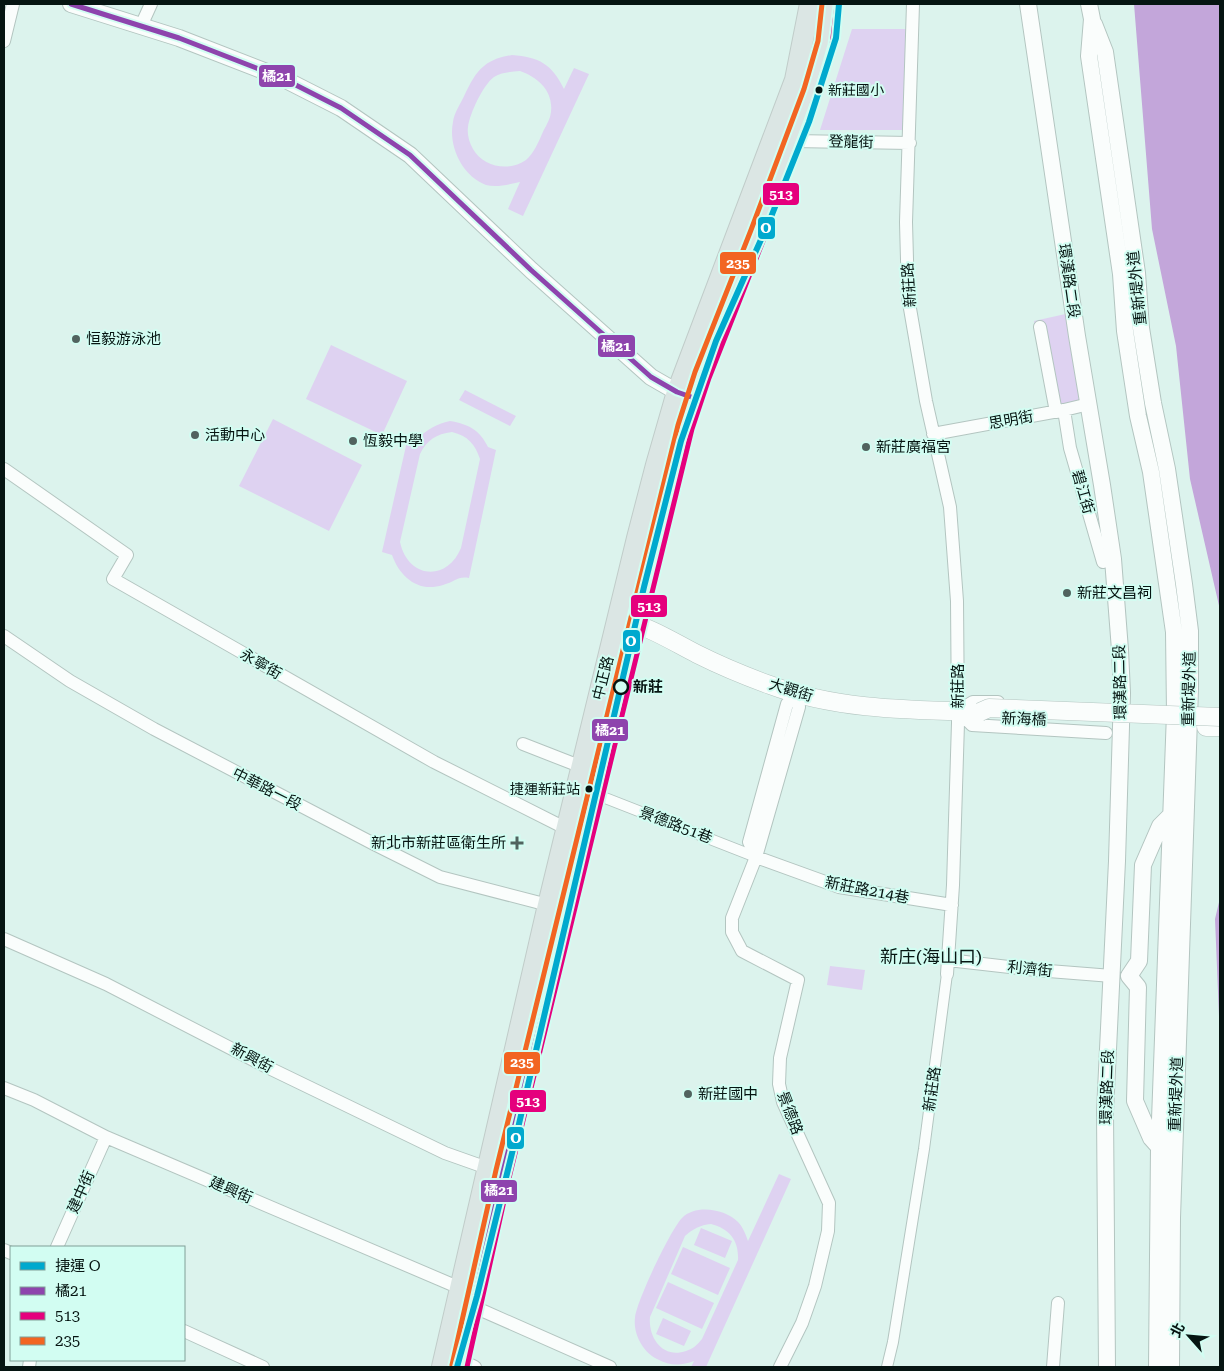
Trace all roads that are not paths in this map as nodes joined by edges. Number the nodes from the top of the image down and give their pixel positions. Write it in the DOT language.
graph roads {
  1 [pos="13,4"];
  2 [pos="71,4"];
  3 [pos="150,4"];
  4 [pos="810,4"];
  5 [pos="830,4"];
  6 [pos="913,4"];
  7 [pos="1028,4"];
  8 [pos="90,6"];
  9 [pos="1091,12"];
  10 [pos="141,26"];
  11 [pos="4,41"];
  12 [pos="793,141"];
  13 [pos="910,143"];
  14 [pos="1040,327"];
  15 [pos="685,395"];
  16 [pos="1089,404"];
  17 [pos="1060,411"];
  18 [pos="934,434"];
  19 [pos="4,469"];
  20 [pos="1113,559"];
  21 [pos="618,619"];
  22 [pos="637,623"];
  23 [pos="4,636"];
  24 [pos="798,694"];
  25 [pos="1108,704"];
  26 [pos="958,712"];
  27 [pos="980,712"];
  28 [pos="1220,717"];
  29 [pos="1220,727"];
  30 [pos="1106,733"];
  31 [pos="523,744"];
  32 [pos="582,767"];
  33 [pos="595,794"];
  34 [pos="1171,815"];
  35 [pos="567,830"];
  36 [pos="756,857"];
  37 [pos="548,905"];
  38 [pos="952,905"];
  39 [pos="4,939"];
  40 [pos="948,960"];
  41 [pos="947,974"];
  42 [pos="1112,976"];
  43 [pos="1129,976"];
  44 [pos="4,1088"];
  45 [pos="106,1137"];
  46 [pos="1159,1147"];
  47 [pos="495,1170"];
  48 [pos="57,1246"];
  49 [pos="460,1288"];
  50 [pos="1058,1304"];
  51 [pos="472,1306"];
  52 [pos="185,1331"];
  53 [pos="465,1365"];
  54 [pos="263,1367"];
  55 [pos="442,1367"];
  56 [pos="610,1367"];
  57 [pos="780,1367"];
  58 [pos="887,1367"];
  59 [pos="1054,1367"];
  60 [pos="1107,1367"];
  61 [pos="1157,1367"];
  62 [pos="1171,1367"];
  1 -- 11 [label="street"];
  2 -- 8 [label="street"];
  3 -- 10 [label="street"];
  4 -- 15 [label="main road, 中正路"];
  5 -- 12 [label="main road, 中正路"];
  6 -- 13 [label="street, 新莊路"];
  7 -- 16 [label="street, 環漢路二段"];
  8 -- 10 [label="street"];
  9 -- 34 [label="street, 重新堤外道"];
  9 -- 62 [label="street, 重新堤外道"];
  10 -- 15 [label="street"];
  12 -- 13 [label="street, 登龍街"];
  12 -- 15 [label="main road, 中正路"];
  13 -- 18 [label="street, 新莊路"];
  14 -- 17 [label="street, 碧江街"];
  15 -- 21 [label="main road, 中正路"];
  15 -- 22 [label="main road, 中正路"];
  16 -- 17 [label="street, 思明街"];
  16 -- 20 [label="street, 環漢路二段"];
  17 -- 18 [label="street, 思明街"];
  17 -- 20 [label="street, 碧江街"];
  18 -- 26 [label="street, 新莊路"];
  19 -- 35 [label="street, 永寧街"];
  20 -- 42 [label="street, 環漢路二段"];
  21 -- 22 [label="main road, 大觀街"];
  21 -- 32 [label="main road, 中正路"];
  22 -- 24 [label="main road, 大觀街"];
  22 -- 33 [label="main road, 中正路"];
  23 -- 37 [label="street, 中華路一段"];
  24 -- 26 [label="main road, 大觀街"];
  24 -- 36 [label="street, 景德路"];
  25 -- 26 [label="street, 大觀街"];
  26 -- 27 [label="main road, 大觀街"];
  26 -- 30 [label="street, 大觀街"];
  26 -- 38 [label="street, 新莊路"];
  27 -- 28 [label="main road, 新海橋, bridge"];
  27 -- 29 [label="main road, 新海橋"];
  31 -- 32 [label="street"];
  32 -- 35 [label="main road, 中正路"];
  33 -- 36 [label="street, 景德路51巷"];
  33 -- 47 [label="main road, 中正路"];
  34 -- 43 [label="street"];
  34 -- 46 [label="street, 重新堤外道"];
  35 -- 37 [label="main road, 中正路"];
  36 -- 38 [label="street, 新莊路214巷"];
  36 -- 57 [label="street, 景德路"];
  37 -- 47 [label="main road, 中正路"];
  38 -- 40 [label="street, 新莊路"];
  39 -- 47 [label="street, 新興街"];
  40 -- 41 [label="street, 新莊路"];
  40 -- 42 [label="street, 利濟街"];
  41 -- 58 [label="street, 新莊路"];
  42 -- 43 [label="street"];
  42 -- 60 [label="street, 環漢路二段"];
  43 -- 46 [label="street"];
  44 -- 45 [label="street, 建興街"];
  45 -- 48 [label="street, 建中街"];
  45 -- 49 [label="street, 建興街"];
  46 -- 61 [label="street, 重新堤外道"];
  47 -- 49 [label="main road, 中正路"];
  47 -- 51 [label="main road, 中正路"];
  49 -- 55 [label="main road, 中正路"];
  50 -- 59 [label="street"];
  51 -- 53 [label="main road, 中正路"];
  51 -- 56 [label="street"];
  52 -- 54 [label="street"];
}
